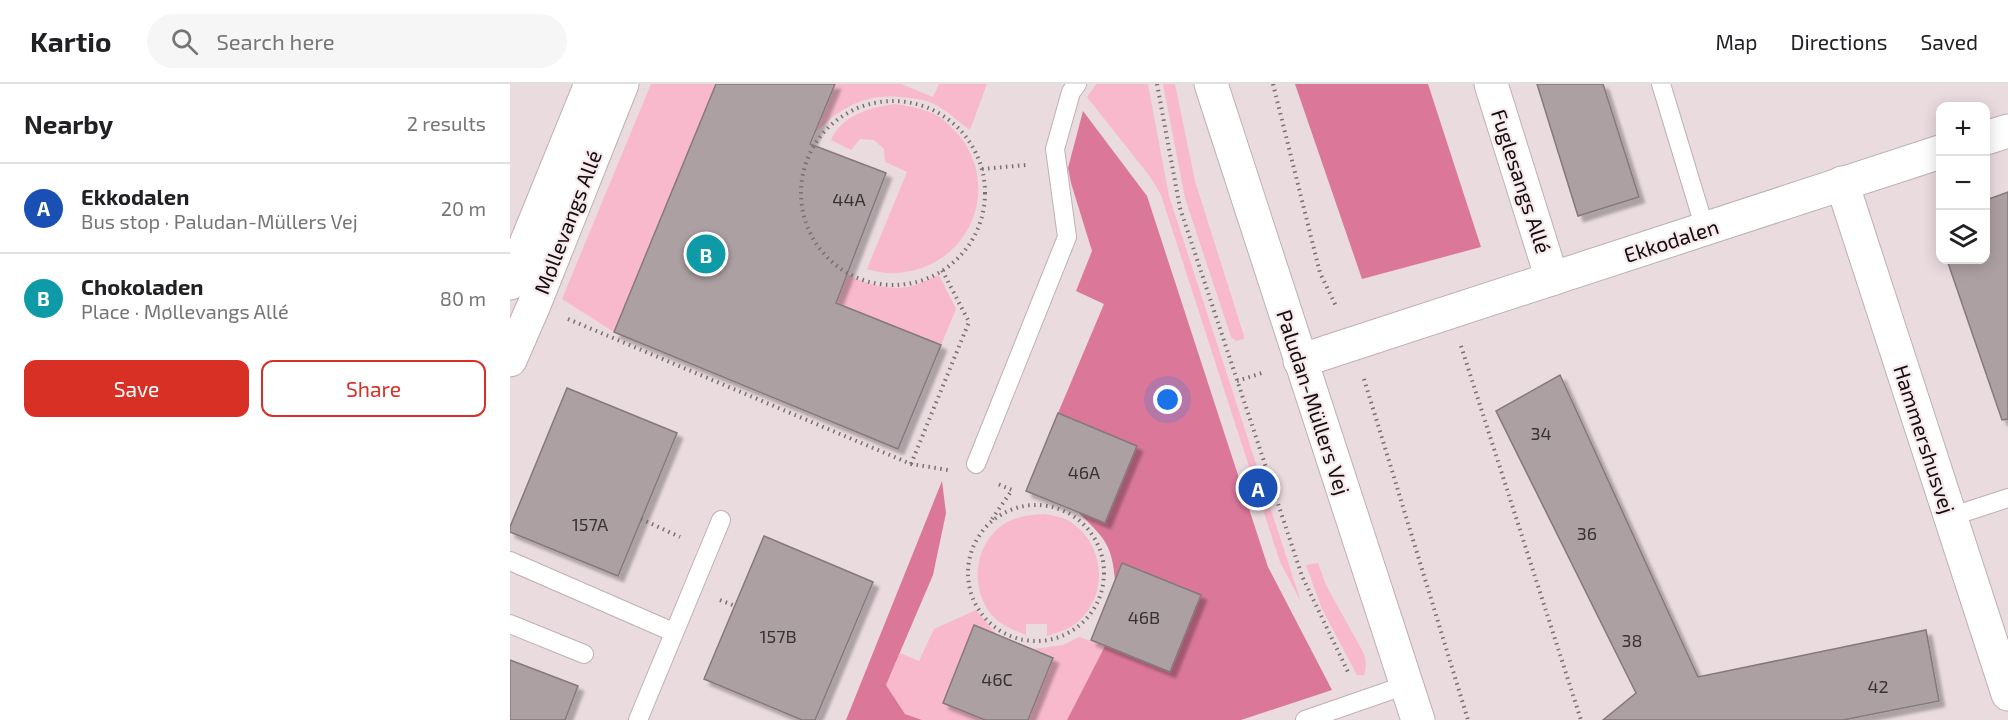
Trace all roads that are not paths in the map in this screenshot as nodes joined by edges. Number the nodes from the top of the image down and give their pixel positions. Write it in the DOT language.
graph roads {
  1 [pos="591,84"];
  2 [pos="622,84"];
  3 [pos="1077,84"];
  4 [pos="1211,84"];
  5 [pos="1491,84"];
  6 [pos="1661,84"];
  7 [pos="2008,131"];
  8 [pos="1990,137"];
  9 [pos="1936,154"];
  10 [pos="1842,183"];
  11 [pos="1705,229"];
  12 [pos="1552,279"];
  13 [pos="510,283"];
  14 [pos="510,360"];
  15 [pos="1300,361"];
  16 [pos="976,464"];
  17 [pos="2008,498"];
  18 [pos="1950,517"];
  19 [pos="721,520"];
  20 [pos="510,561"];
  21 [pos="510,624"];
  22 [pos="673,632"];
  23 [pos="584,654"];
  24 [pos="1406,685"];
  25 [pos="2008,691"];
  26 [pos="638,720"];
  27 [pos="1305,720"];
  28 [pos="1418,720"];
  1 -- 13 [label="street, Møllevangs Allé"];
  2 -- 14 [label="street, Møllevangs Allé"];
  3 -- 16 [label="lane"];
  4 -- 15 [label="street, Paludan-Müllers Vej"];
  5 -- 12 [label="street, Fuglesangs Allé"];
  6 -- 11 [label="lane"];
  7 -- 8 [label="street"];
  9 -- 10 [label="street, Ekkodalen"];
  10 -- 11 [label="street, Ekkodalen"];
  10 -- 18 [label="street, Hammershusvej"];
  11 -- 12 [label="street, Ekkodalen"];
  12 -- 15 [label="street, Ekkodalen"];
  15 -- 24 [label="street, Paludan-Müllers Vej"];
  17 -- 18 [label="lane"];
  18 -- 25 [label="street, Hammershusvej"];
  19 -- 22 [label="lane"];
  20 -- 22 [label="lane"];
  21 -- 23 [label="lane"];
  22 -- 26 [label="lane"];
  24 -- 27 [label="lane"];
  24 -- 28 [label="street, Paludan-Müllers Vej"];
}
